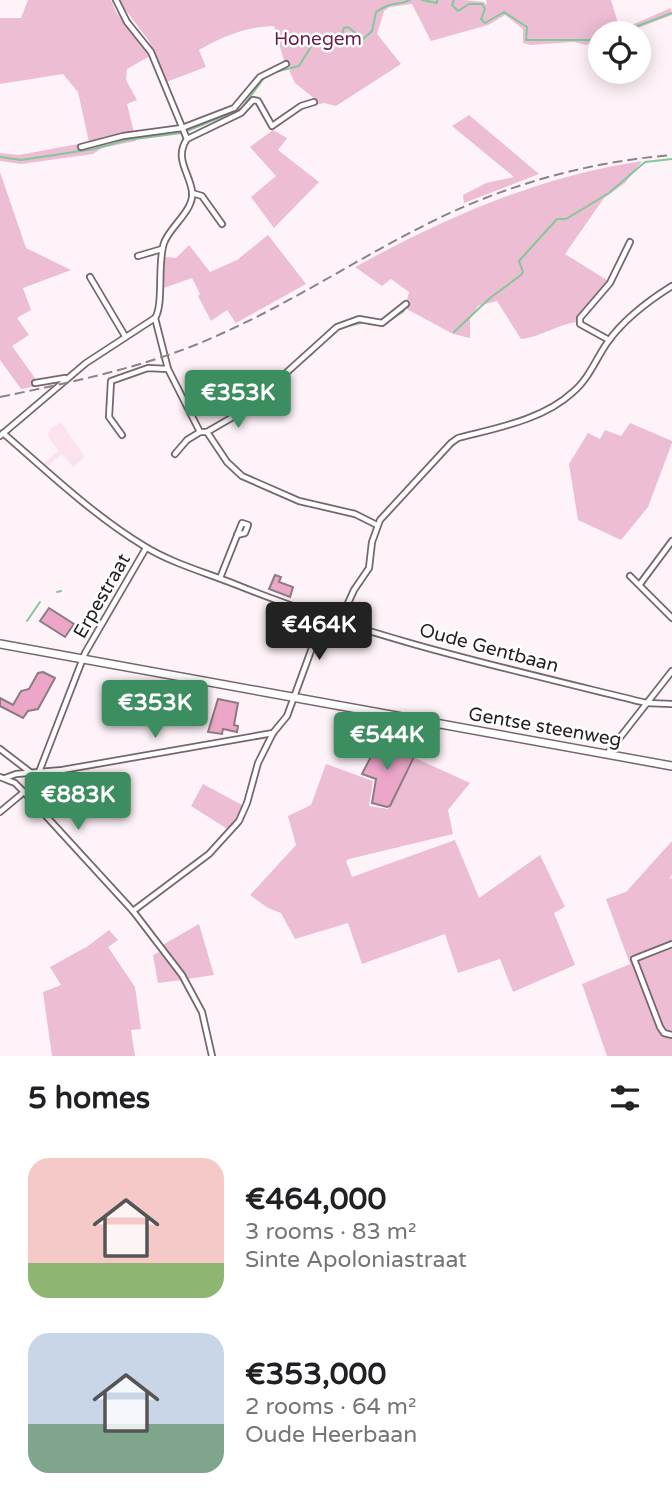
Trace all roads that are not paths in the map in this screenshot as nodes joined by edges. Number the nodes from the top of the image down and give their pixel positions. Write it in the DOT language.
graph roads {
  1 [pos="116,0"];
  2 [pos="286,64"];
  3 [pos="314,102"];
  4 [pos="182,128"];
  5 [pos="187,139"];
  6 [pos="81,147"];
  7 [pos="192,193"];
  8 [pos="222,224"];
  9 [pos="631,242"];
  10 [pos="162,249"];
  11 [pos="138,256"];
  12 [pos="90,277"];
  13 [pos="672,286"];
  14 [pos="405,305"];
  15 [pos="155,318"];
  16 [pos="125,336"];
  17 [pos="609,340"];
  18 [pos="168,369"];
  19 [pos="66,378"];
  20 [pos="35,383"];
  21 [pos="200,432"];
  22 [pos="207,432"];
  23 [pos="2,434"];
  24 [pos="122,435"];
  25 [pos="174,454"];
  26 [pos="377,525"];
  27 [pos="237,535"];
  28 [pos="672,541"];
  29 [pos="146,548"];
  30 [pos="630,576"];
  31 [pos="220,578"];
  32 [pos="640,583"];
  33 [pos="323,618"];
  34 [pos="672,618"];
  35 [pos="339,622"];
  36 [pos="0,644"];
  37 [pos="83,659"];
  38 [pos="672,671"];
  39 [pos="294,698"];
  40 [pos="646,703"];
  41 [pos="672,704"];
  42 [pos="274,733"];
  43 [pos="0,749"];
  44 [pos="607,754"];
  45 [pos="672,766"];
  46 [pos="31,772"];
  47 [pos="39,772"];
  48 [pos="3,778"];
  49 [pos="24,792"];
  50 [pos="0,812"];
  51 [pos="133,911"];
  52 [pos="672,944"];
  53 [pos="672,1035"];
  54 [pos="212,1056"];
  1 -- 4 [label="street"];
  2 -- 4 [label="street"];
  3 -- 5 [label="street"];
  4 -- 5 [label="street"];
  4 -- 6 [label="street"];
  5 -- 7 [label="street"];
  7 -- 8 [label="street"];
  7 -- 10 [label="street"];
  9 -- 17 [label="street"];
  10 -- 11 [label="street"];
  10 -- 15 [label="street"];
  12 -- 16 [label="street"];
  13 -- 17 [label="street"];
  14 -- 22 [label="street"];
  15 -- 16 [label="street"];
  15 -- 18 [label="street"];
  16 -- 19 [label="street"];
  17 -- 26 [label="street"];
  18 -- 21 [label="street"];
  18 -- 24 [label="street"];
  19 -- 20 [label="street"];
  19 -- 23 [label="street"];
  21 -- 22 [label="street"];
  21 -- 25 [label="street"];
  22 -- 26 [label="street"];
  23 -- 29 [label="street, Oude Gentbaan"];
  26 -- 35 [label="street"];
  27 -- 31 [label="street"];
  28 -- 32 [label="street"];
  29 -- 31 [label="street, Oude Gentbaan"];
  29 -- 37 [label="street, Erpestraat"];
  30 -- 32 [label="street"];
  31 -- 33 [label="street, Oude Gentbaan"];
  32 -- 34 [label="street"];
  33 -- 35 [label="street, Oude Gentbaan"];
  33 -- 39 [label="street"];
  35 -- 40 [label="street, Oude Gentbaan"];
  36 -- 37 [label="main road, Gentse steenweg"];
  37 -- 39 [label="main road, Gentse steenweg"];
  37 -- 47 [label="street, Erpestraat"];
  38 -- 40 [label="street"];
  39 -- 42 [label="street"];
  39 -- 44 [label="main road, Gentse steenweg"];
  40 -- 41 [label="street, Oude Gentbaan"];
  40 -- 44 [label="street"];
  42 -- 47 [label="street"];
  42 -- 51 [label="street"];
  43 -- 46 [label="street"];
  44 -- 45 [label="main road, Gentse steenweg"];
  46 -- 47 [label="street"];
  46 -- 48 [label="street"];
  48 -- 49 [label="street"];
  49 -- 50 [label="street"];
  49 -- 51 [label="street"];
  51 -- 54 [label="street"];
  52 -- 53 [label="street"];
}
